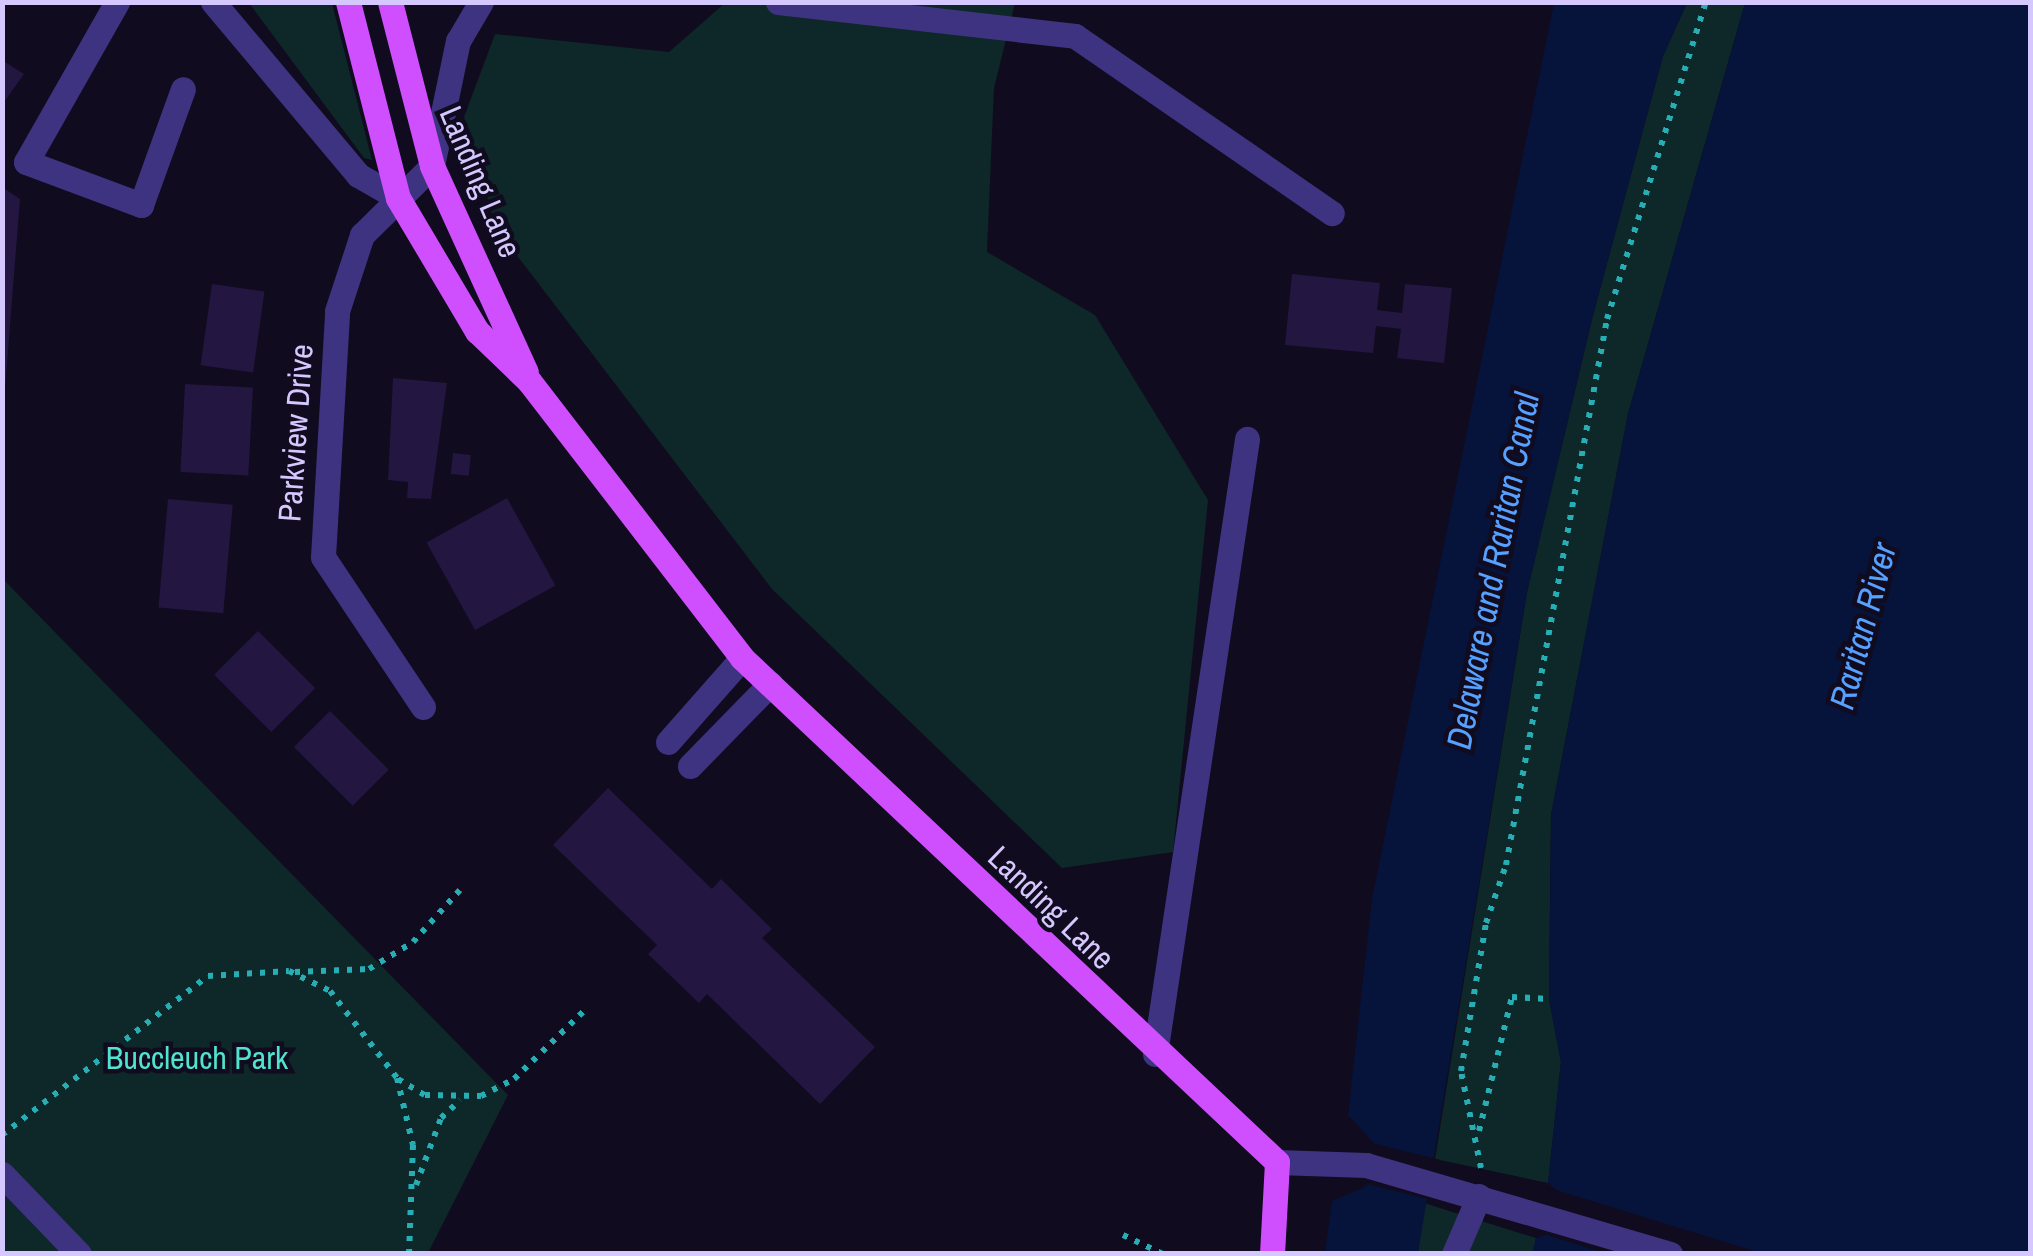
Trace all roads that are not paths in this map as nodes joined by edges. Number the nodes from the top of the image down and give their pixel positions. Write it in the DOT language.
graph roads {
  1 [pos="117,2"];
  2 [pos="213,2"];
  3 [pos="348,2"];
  4 [pos="390,2"];
  5 [pos="481,2"];
  6 [pos="778,2"];
  7 [pos="183,89"];
  8 [pos="432,166"];
  9 [pos="398,198"];
  10 [pos="1332,213"];
  11 [pos="529,381"];
  12 [pos="1247,439"];
  13 [pos="742,658"];
  14 [pos="770,684"];
  15 [pos="423,708"];
  16 [pos="668,742"];
  17 [pos="690,766"];
  18 [pos="1156,1054"];
  19 [pos="1277,1162"];
  20 [pos="2,1174"];
  21 [pos="1476,1188"];
  22 [pos="79,1254"];
  23 [pos="1272,1254"];
  24 [pos="1454,1254"];
  25 [pos="1670,1254"];
  1 -- 7 [label="street"];
  2 -- 9 [label="street, Landing Lane"];
  3 -- 9 [label="main road, Landing Lane"];
  4 -- 8 [label="main road, Landing Lane"];
  5 -- 8 [label="street"];
  6 -- 10 [label="street"];
  8 -- 9 [label="street, Parkview Drive"];
  8 -- 11 [label="main road, Landing Lane"];
  9 -- 11 [label="main road, Landing Lane"];
  9 -- 15 [label="street, Parkview Drive"];
  11 -- 13 [label="main road, Landing Lane"];
  12 -- 18 [label="street"];
  13 -- 14 [label="main road, Landing Lane"];
  13 -- 16 [label="street"];
  14 -- 17 [label="street"];
  14 -- 18 [label="main road, Landing Lane"];
  18 -- 19 [label="main road, Landing Lane"];
  19 -- 21 [label="street"];
  19 -- 23 [label="main road"];
  20 -- 22 [label="street"];
  21 -- 24 [label="street"];
  21 -- 25 [label="street"];
}
